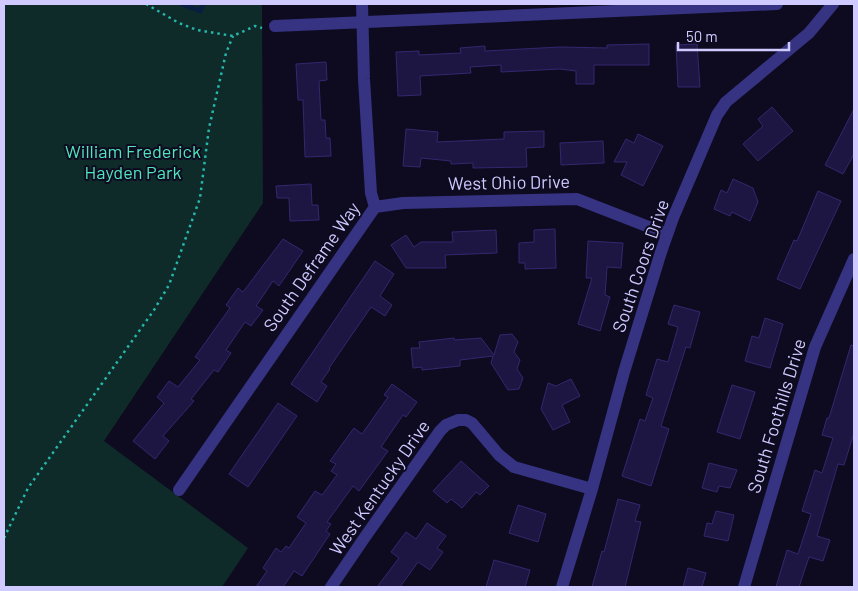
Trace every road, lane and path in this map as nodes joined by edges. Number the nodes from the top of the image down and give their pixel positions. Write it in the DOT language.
graph roads {
  1 [pos="146,4"];
  2 [pos="362,4"];
  3 [pos="731,4"];
  4 [pos="777,4"];
  5 [pos="833,4"];
  6 [pos="548,9"];
  7 [pos="363,22"];
  8 [pos="275,26"];
  9 [pos="233,36"];
  10 [pos="376,207"];
  11 [pos="667,234"];
  12 [pos="854,259"];
  13 [pos="592,489"];
  14 [pos="179,490"];
  15 [pos="4,538"];
  16 [pos="332,587"];
  17 [pos="562,587"];
  18 [pos="744,587"];
  1 -- 9 [label="path"];
  2 -- 7 [label="street, South Deframe Way"];
  3 -- 4 [label="street"];
  3 -- 6 [label="street"];
  5 -- 11 [label="street, South Coors Drive"];
  6 -- 7 [label="street"];
  7 -- 8 [label="street"];
  7 -- 10 [label="street, South Deframe Way"];
  8 -- 9 [label="path"];
  9 -- 15 [label="path"];
  10 -- 11 [label="street, West Ohio Drive"];
  10 -- 14 [label="street, South Deframe Way"];
  11 -- 13 [label="street, South Coors Drive"];
  12 -- 18 [label="street, South Foothills Drive"];
  13 -- 16 [label="street, West Kentucky Drive"];
  13 -- 17 [label="street, South Coors Drive"];
}
